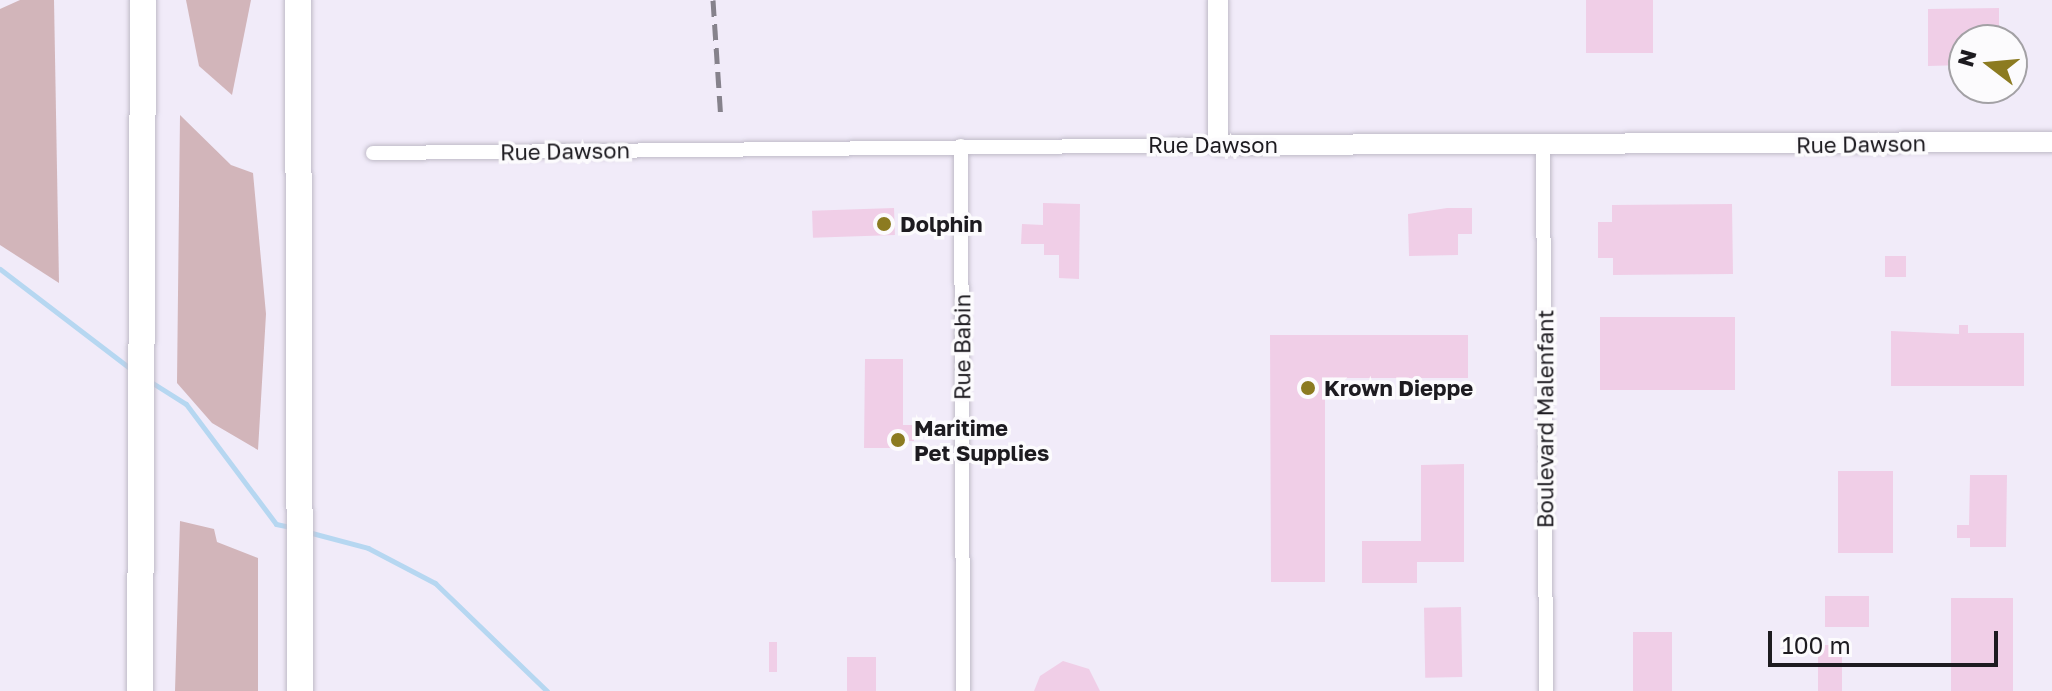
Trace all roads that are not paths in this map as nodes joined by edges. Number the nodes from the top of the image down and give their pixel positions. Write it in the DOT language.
graph roads {
  1 [pos="143,0"];
  2 [pos="298,0"];
  3 [pos="1218,0"];
  4 [pos="2052,142"];
  5 [pos="1218,145"];
  6 [pos="961,146"];
  7 [pos="1543,147"];
  8 [pos="373,153"];
  9 [pos="140,691"];
  10 [pos="300,691"];
  11 [pos="963,691"];
  12 [pos="1546,691"];
  1 -- 9 [label="highway"];
  2 -- 10 [label="highway"];
  3 -- 5 [label="street"];
  4 -- 7 [label="street, Rue Dawson"];
  5 -- 6 [label="street, Rue Dawson"];
  5 -- 7 [label="street, Rue Dawson"];
  6 -- 8 [label="street, Rue Dawson"];
  6 -- 11 [label="street, Rue Babin"];
  7 -- 12 [label="street, Boulevard Malenfant"];
}
